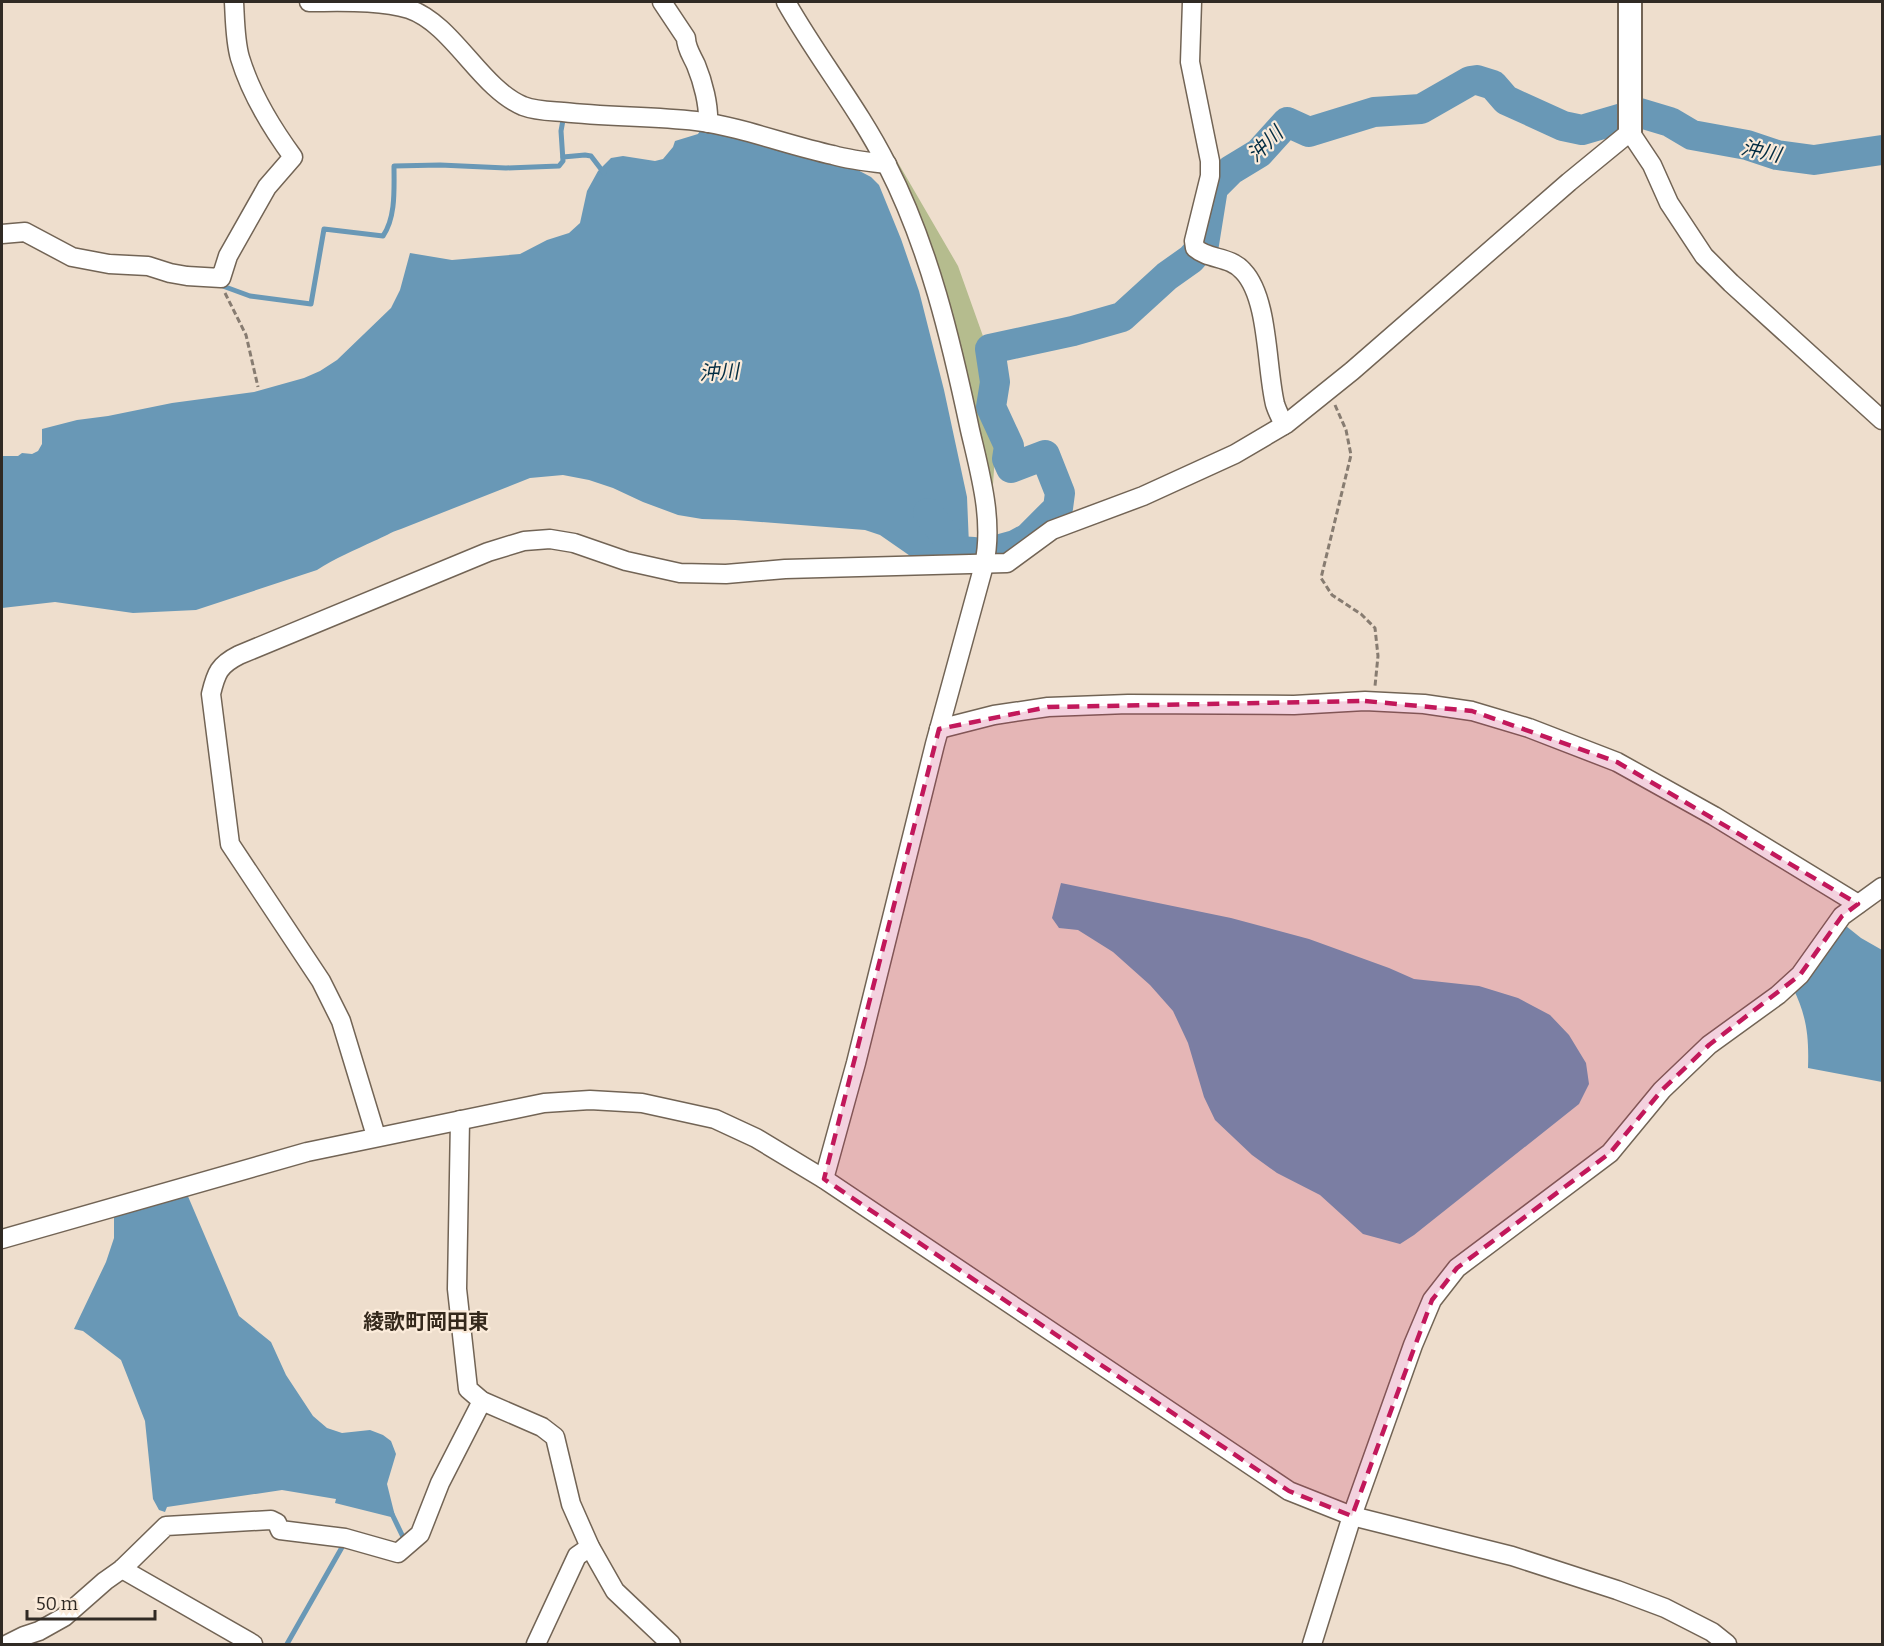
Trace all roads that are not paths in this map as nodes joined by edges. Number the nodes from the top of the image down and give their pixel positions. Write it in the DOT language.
graph roads {
  1 [pos="234,2"];
  2 [pos="309,2"];
  3 [pos="662,2"];
  4 [pos="786,2"];
  5 [pos="1192,2"];
  6 [pos="1630,2"];
  7 [pos="1630,122"];
  8 [pos="708,123"];
  9 [pos="887,164"];
  10 [pos="2,234"];
  11 [pos="1882,420"];
  12 [pos="1284,425"];
  13 [pos="984,565"];
  14 [pos="939,729"];
  15 [pos="1882,887"];
  16 [pos="1858,904"];
  17 [pos="459,1120"];
  18 [pos="376,1136"];
  19 [pos="824,1179"];
  20 [pos="2,1239"];
  21 [pos="482,1401"];
  22 [pos="1352,1516"];
  23 [pos="590,1548"];
  24 [pos="122,1569"];
  25 [pos="8,1644"];
  26 [pos="253,1644"];
  27 [pos="536,1644"];
  28 [pos="671,1644"];
  29 [pos="1312,1644"];
  30 [pos="1727,1644"];
  1 -- 10 [label="street"];
  2 -- 8 [label="street"];
  3 -- 8 [label="street"];
  4 -- 9 [label="street"];
  5 -- 12 [label="street"];
  6 -- 7 [label="street"];
  7 -- 11 [label="street"];
  7 -- 12 [label="street"];
  8 -- 9 [label="street"];
  9 -- 13 [label="street"];
  12 -- 13 [label="street"];
  13 -- 14 [label="street"];
  13 -- 18 [label="street"];
  14 -- 16 [label="street"];
  14 -- 19 [label="street"];
  15 -- 16 [label="street"];
  16 -- 22 [label="street"];
  17 -- 18 [label="street"];
  17 -- 19 [label="street"];
  17 -- 21 [label="street"];
  18 -- 20 [label="street"];
  19 -- 22 [label="street"];
  21 -- 23 [label="street"];
  21 -- 24 [label="street"];
  22 -- 29 [label="street"];
  22 -- 30 [label="street"];
  23 -- 27 [label="street"];
  23 -- 28 [label="street"];
  24 -- 25 [label="street"];
  24 -- 26 [label="street"];
}
